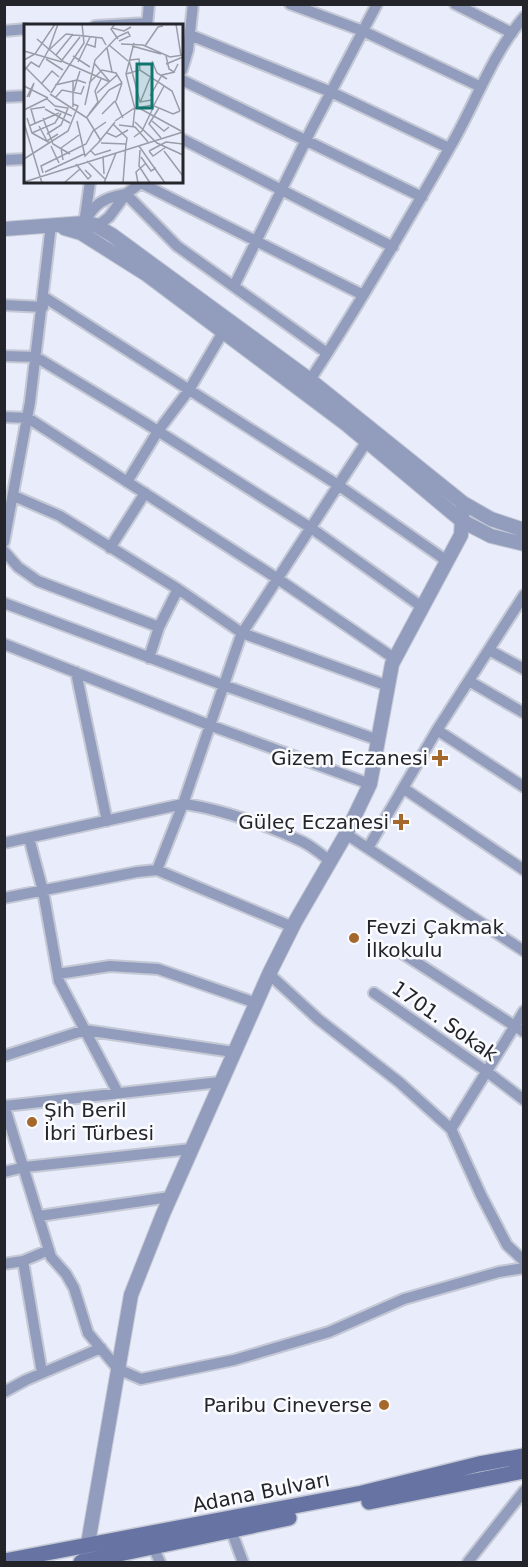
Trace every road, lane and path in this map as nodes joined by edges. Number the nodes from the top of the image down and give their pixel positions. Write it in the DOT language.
graph roads {
  1 [pos="149,4"];
  2 [pos="193,4"];
  3 [pos="290,4"];
  4 [pos="377,4"];
  5 [pos="455,4"];
  6 [pos="524,17"];
  7 [pos="147,24"];
  8 [pos="24,29"];
  9 [pos="4,31"];
  10 [pos="363,31"];
  11 [pos="512,33"];
  12 [pos="190,35"];
  13 [pos="183,67"];
  14 [pos="183,80"];
  15 [pos="481,87"];
  16 [pos="331,92"];
  17 [pos="24,96"];
  18 [pos="4,97"];
  19 [pos="183,140"];
  20 [pos="306,140"];
  21 [pos="449,148"];
  22 [pos="24,159"];
  23 [pos="4,160"];
  24 [pos="90,183"];
  25 [pos="140,183"];
  26 [pos="143,183"];
  27 [pos="281,191"];
  28 [pos="126,194"];
  29 [pos="422,197"];
  30 [pos="51,225"];
  31 [pos="91,225"];
  32 [pos="4,229"];
  33 [pos="257,240"];
  34 [pos="393,247"];
  35 [pos="234,286"];
  36 [pos="363,295"];
  37 [pos="43,302"];
  38 [pos="4,305"];
  39 [pos="223,332"];
  40 [pos="327,353"];
  41 [pos="4,356"];
  42 [pos="36,357"];
  43 [pos="310,380"];
  44 [pos="189,390"];
  45 [pos="4,417"];
  46 [pos="28,418"];
  47 [pos="158,431"];
  48 [pos="367,441"];
  49 [pos="127,482"];
  50 [pos="338,485"];
  51 [pos="12,491"];
  52 [pos="145,493"];
  53 [pos="463,503"];
  54 [pos="462,521"];
  55 [pos="311,528"];
  56 [pos="524,530"];
  57 [pos="4,542"];
  58 [pos="524,544"];
  59 [pos="110,548"];
  60 [pos="4,551"];
  61 [pos="447,561"];
  62 [pos="278,579"];
  63 [pos="178,589"];
  64 [pos="524,595"];
  65 [pos="4,603"];
  66 [pos="422,608"];
  67 [pos="519,611"];
  68 [pos="159,627"];
  69 [pos="242,633"];
  70 [pos="4,644"];
  71 [pos="489,650"];
  72 [pos="149,658"];
  73 [pos="394,659"];
  74 [pos="524,669"];
  75 [pos="76,672"];
  76 [pos="469,681"];
  77 [pos="223,686"];
  78 [pos="388,686"];
  79 [pos="524,713"];
  80 [pos="209,725"];
  81 [pos="438,730"];
  82 [pos="378,740"];
  83 [pos="370,784"];
  84 [pos="524,787"];
  85 [pos="403,788"];
  86 [pos="183,804"];
  87 [pos="107,821"];
  88 [pos="346,834"];
  89 [pos="29,838"];
  90 [pos="4,843"];
  91 [pos="368,848"];
  92 [pos="330,861"];
  93 [pos="157,870"];
  94 [pos="524,870"];
  95 [pos="43,891"];
  96 [pos="4,898"];
  97 [pos="293,927"];
  98 [pos="524,951"];
  99 [pos="402,953"];
  100 [pos="58,974"];
  101 [pos="269,974"];
  102 [pos="374,993"];
  103 [pos="256,1003"];
  104 [pos="524,1011"];
  105 [pos="519,1029"];
  106 [pos="85,1030"];
  107 [pos="233,1052"];
  108 [pos="4,1056"];
  109 [pos="486,1071"];
  110 [pos="220,1082"];
  111 [pos="118,1093"];
  112 [pos="524,1100"];
  113 [pos="5,1105"];
  114 [pos="451,1129"];
  115 [pos="191,1149"];
  116 [pos="25,1167"];
  117 [pos="4,1172"];
  118 [pos="170,1197"];
  119 [pos="39,1215"];
  120 [pos="49,1250"];
  121 [pos="23,1261"];
  122 [pos="524,1261"];
  123 [pos="4,1264"];
  124 [pos="524,1268"];
  125 [pos="101,1348"];
  126 [pos="118,1369"];
  127 [pos="42,1373"];
  128 [pos="4,1392"];
  129 [pos="524,1456"];
  130 [pos="524,1471"];
  131 [pos="524,1491"];
  132 [pos="520,1504"];
  133 [pos="231,1530"];
  134 [pos="153,1547"];
  135 [pos="84,1558"];
  136 [pos="4,1561"];
  137 [pos="159,1563"];
  138 [pos="243,1563"];
  139 [pos="468,1563"];
  1 -- 7 [label="street"];
  2 -- 12 [label="street"];
  3 -- 10 [label="street"];
  4 -- 10 [label="street"];
  5 -- 11 [label="street"];
  6 -- 11 [label="street"];
  8 -- 9 [label="street"];
  10 -- 15 [label="street"];
  10 -- 16 [label="street"];
  11 -- 15 [label="street"];
  12 -- 13 [label="street"];
  12 -- 16 [label="street"];
  14 -- 20 [label="street"];
  15 -- 21 [label="street"];
  16 -- 20 [label="street"];
  16 -- 21 [label="street"];
  17 -- 18 [label="street"];
  19 -- 27 [label="street"];
  20 -- 27 [label="street"];
  20 -- 29 [label="street"];
  21 -- 29 [label="street"];
  22 -- 23 [label="street"];
  24 -- 31 [label="street"];
  25 -- 28 [label="street"];
  26 -- 33 [label="street"];
  27 -- 33 [label="street"];
  27 -- 34 [label="street"];
  28 -- 31 [label="street"];
  28 -- 31 [label="street"];
  28 -- 35 [label="street"];
  29 -- 34 [label="street"];
  30 -- 31 [label="street"];
  30 -- 32 [label="street"];
  30 -- 37 [label="street"];
  30 -- 39 [label="street"];
  31 -- 43 [label="street"];
  33 -- 35 [label="street"];
  33 -- 36 [label="street"];
  34 -- 36 [label="street"];
  35 -- 40 [label="street"];
  36 -- 40 [label="street"];
  37 -- 38 [label="street"];
  37 -- 42 [label="street"];
  37 -- 44 [label="street"];
  39 -- 44 [label="street"];
  39 -- 48 [label="street"];
  40 -- 43 [label="street"];
  41 -- 42 [label="street"];
  42 -- 46 [label="street"];
  42 -- 47 [label="street"];
  43 -- 53 [label="street"];
  44 -- 47 [label="street"];
  44 -- 50 [label="street"];
  45 -- 46 [label="street"];
  46 -- 49 [label="street"];
  46 -- 51 [label="street"];
  47 -- 49 [label="street"];
  47 -- 55 [label="street"];
  48 -- 50 [label="street"];
  48 -- 54 [label="street"];
  49 -- 52 [label="street"];
  50 -- 55 [label="street"];
  50 -- 61 [label="street"];
  51 -- 57 [label="street"];
  51 -- 59 [label="street"];
  52 -- 59 [label="street"];
  52 -- 62 [label="street"];
  53 -- 54 [label="street"];
  53 -- 56 [label="street"];
  54 -- 58 [label="street"];
  54 -- 61 [label="street"];
  55 -- 62 [label="street"];
  55 -- 66 [label="street"];
  59 -- 63 [label="street"];
  60 -- 68 [label="street"];
  61 -- 66 [label="street"];
  62 -- 69 [label="street"];
  62 -- 73 [label="street"];
  63 -- 68 [label="street"];
  63 -- 69 [label="street"];
  64 -- 67 [label="street"];
  65 -- 72 [label="street"];
  66 -- 73 [label="street"];
  67 -- 71 [label="street"];
  68 -- 72 [label="street"];
  69 -- 77 [label="street"];
  69 -- 78 [label="street"];
  70 -- 75 [label="street"];
  71 -- 74 [label="street"];
  71 -- 76 [label="street"];
  72 -- 77 [label="street"];
  73 -- 78 [label="street"];
  75 -- 80 [label="street"];
  75 -- 87 [label="street"];
  76 -- 79 [label="street"];
  76 -- 81 [label="street"];
  77 -- 80 [label="street"];
  77 -- 82 [label="street"];
  78 -- 82 [label="street"];
  80 -- 83 [label="street"];
  80 -- 86 [label="street"];
  81 -- 84 [label="street"];
  81 -- 85 [label="street"];
  82 -- 83 [label="street"];
  83 -- 88 [label="street"];
  85 -- 91 [label="street"];
  85 -- 94 [label="street"];
  86 -- 87 [label="street"];
  86 -- 92 [label="street"];
  86 -- 93 [label="street"];
  87 -- 89 [label="street"];
  88 -- 91 [label="street"];
  88 -- 92 [label="street"];
  89 -- 90 [label="street"];
  89 -- 95 [label="street"];
  91 -- 98 [label="street"];
  92 -- 97 [label="street"];
  93 -- 95 [label="street"];
  93 -- 97 [label="street"];
  95 -- 96 [label="street"];
  95 -- 100 [label="street"];
  97 -- 101 [label="street"];
  99 -- 105 [label="street"];
  100 -- 103 [label="street"];
  100 -- 106 [label="street"];
  101 -- 103 [label="street"];
  101 -- 114 [label="street"];
  102 -- 109 [label="street, 1701. Sokak"];
  103 -- 107 [label="street"];
  104 -- 105 [label="street"];
  105 -- 109 [label="street"];
  106 -- 107 [label="street"];
  106 -- 108 [label="street"];
  106 -- 111 [label="street"];
  107 -- 110 [label="street"];
  109 -- 112 [label="street, 1701. Sokak"];
  109 -- 114 [label="street"];
  110 -- 111 [label="street"];
  110 -- 115 [label="street"];
  111 -- 113 [label="street"];
  113 -- 116 [label="street"];
  114 -- 122 [label="street"];
  115 -- 116 [label="street"];
  115 -- 118 [label="street"];
  116 -- 117 [label="street"];
  116 -- 119 [label="street"];
  118 -- 119 [label="street"];
  118 -- 126 [label="street"];
  119 -- 120 [label="street"];
  120 -- 121 [label="street"];
  120 -- 125 [label="street"];
  121 -- 123 [label="street"];
  121 -- 127 [label="street"];
  124 -- 126 [label="street"];
  125 -- 126 [label="street"];
  125 -- 127 [label="street"];
  126 -- 135 [label="street"];
  127 -- 128 [label="street"];
  129 -- 135 [label="main road, Adana Bulvarı"];
  130 -- 133 [label="main road, Adana Bulvarı"];
  131 -- 132 [label="street"];
  132 -- 139 [label="street"];
  133 -- 134 [label="main road, Adana Bulvarı"];
  133 -- 138 [label="street"];
  134 -- 135 [label="main road, Adana Bulvarı"];
  134 -- 137 [label="street"];
  135 -- 136 [label="main road, Adana Bulvarı"];
}
